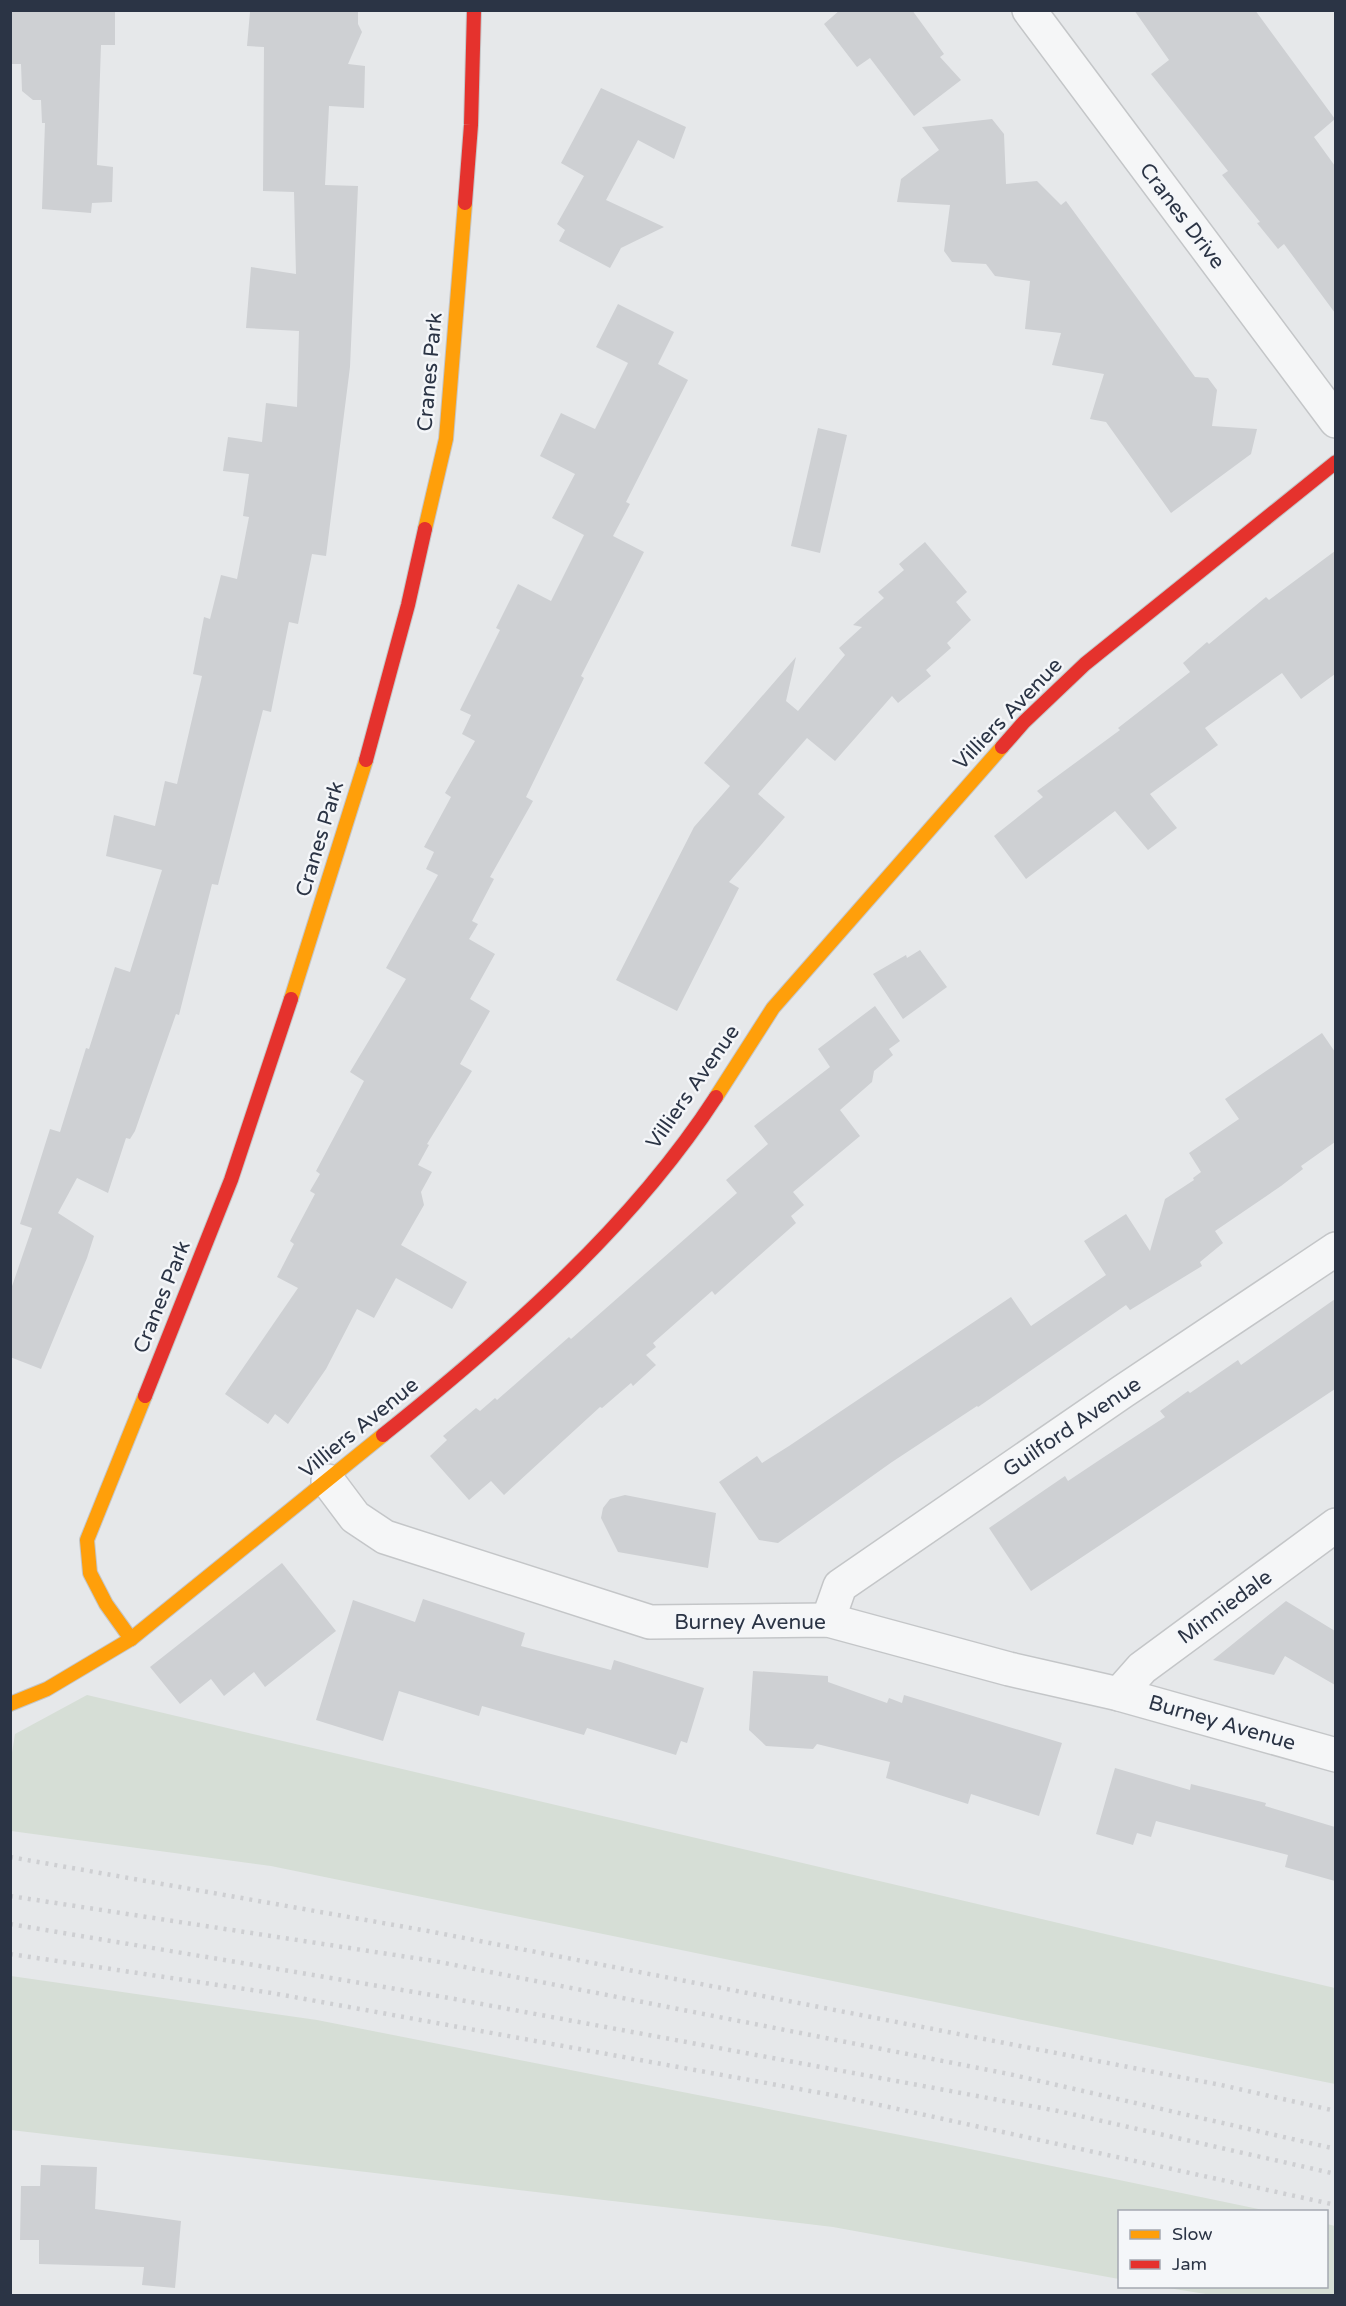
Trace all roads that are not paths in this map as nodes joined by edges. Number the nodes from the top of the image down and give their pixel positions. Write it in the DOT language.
graph roads {
  1 [pos="474,10"];
  2 [pos="1029,10"];
  3 [pos="1335,421"];
  4 [pos="1335,462"];
  5 [pos="1335,1249"];
  6 [pos="328,1481"];
  7 [pos="1335,1525"];
  8 [pos="828,1620"];
  9 [pos="131,1638"];
  10 [pos="1119,1694"];
  11 [pos="10,1704"];
  12 [pos="1335,1755"];
  1 -- 9 [label="street, Cranes Park"];
  2 -- 3 [label="street, Cranes Drive"];
  4 -- 6 [label="street, Villiers Avenue"];
  5 -- 8 [label="street, Guilford Avenue"];
  6 -- 8 [label="street, Burney Avenue"];
  6 -- 9 [label="street, Villiers Avenue"];
  7 -- 10 [label="street, Minniedale"];
  8 -- 10 [label="street, Burney Avenue"];
  9 -- 11 [label="street, Villiers Avenue"];
  10 -- 12 [label="street, Burney Avenue"];
}
